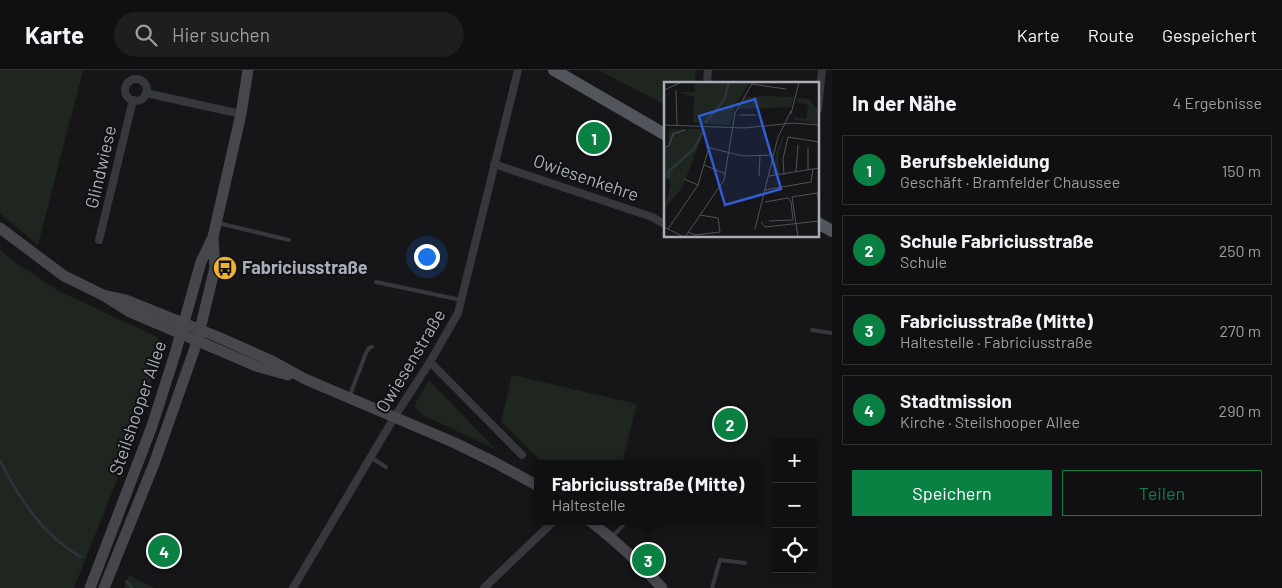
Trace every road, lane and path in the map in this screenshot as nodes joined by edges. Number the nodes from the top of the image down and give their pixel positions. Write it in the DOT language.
graph roads {
  1 [pos="140,70"];
  2 [pos="248,70"];
  3 [pos="253,70"];
  4 [pos="518,70"];
  5 [pos="554,70"];
  6 [pos="822,70"];
  7 [pos="138,80"];
  8 [pos="146,93"];
  9 [pos="819,99"];
  10 [pos="133,100"];
  11 [pos="241,114"];
  12 [pos="664,134"];
  13 [pos="494,164"];
  14 [pos="216,223"];
  15 [pos="664,224"];
  16 [pos="819,224"];
  17 [pos="0,228"];
  18 [pos="832,231"];
  19 [pos="213,237"];
  20 [pos="99,240"];
  21 [pos="288,240"];
  22 [pos="376,282"];
  23 [pos="462,300"];
  24 [pos="182,329"];
  25 [pos="201,330"];
  26 [pos="812,330"];
  27 [pos="832,333"];
  28 [pos="197,342"];
  29 [pos="372,347"];
  30 [pos="430,362"];
  31 [pos="305,379"];
  32 [pos="349,398"];
  33 [pos="395,416"];
  34 [pos="522,455"];
  35 [pos="370,457"];
  36 [pos="386,467"];
  37 [pos="534,484"];
  38 [pos="550,525"];
  39 [pos="595,525"];
  40 [pos="623,525"];
  41 [pos="611,538"];
  42 [pos="746,563"];
  43 [pos="297,587"];
  44 [pos="90,588"];
  45 [pos="104,588"];
  46 [pos="484,588"];
  47 [pos="662,588"];
  48 [pos="712,588"];
  1 -- 7 [label="street, Glindwiese"];
  2 -- 11 [label="main road, Steilshooper Allee"];
  3 -- 11 [label="main road, Steilshooper Allee"];
  4 -- 13 [label="street, Owiesenstraße"];
  5 -- 12 [label="main road"];
  6 -- 9 [label="street"];
  7 -- 8 [label="street"];
  7 -- 10 [label="street, Glindwiese"];
  8 -- 10 [label="street"];
  8 -- 11 [label="street"];
  10 -- 20 [label="street, Glindwiese"];
  11 -- 14 [label="main road, Steilshooper Allee"];
  13 -- 15 [label="street, Owiesenkehre"];
  13 -- 23 [label="street, Owiesenstraße"];
  14 -- 19 [label="main road, Steilshooper Allee"];
  14 -- 21 [label="lane"];
  16 -- 18 [label="main road"];
  17 -- 24 [label="main road"];
  19 -- 24 [label="main road, Steilshooper Allee"];
  19 -- 25 [label="main road, Steilshooper Allee"];
  22 -- 23 [label="lane"];
  23 -- 30 [label="street, Owiesenstraße"];
  24 -- 25 [label="main road"];
  24 -- 28 [label="main road"];
  24 -- 44 [label="main road, Steilshooper Allee"];
  25 -- 28 [label="main road, Steilshooper Allee"];
  25 -- 31 [label="main road"];
  26 -- 27 [label="lane"];
  28 -- 31 [label="main road"];
  28 -- 45 [label="main road, Steilshooper Allee"];
  29 -- 32 [label="lane"];
  30 -- 33 [label="street, Owiesenstraße"];
  30 -- 34 [label="street"];
  31 -- 32 [label="main road"];
  32 -- 33 [label="main road"];
  33 -- 35 [label="street, Owiesenstraße"];
  33 -- 37 [label="main road"];
  35 -- 36 [label="lane"];
  35 -- 43 [label="street, Owiesenstraße"];
  38 -- 46 [label="street"];
  39 -- 41 [label="main road"];
  40 -- 41 [label="lane"];
  41 -- 47 [label="main road"];
  42 -- 48 [label="lane"];
}
